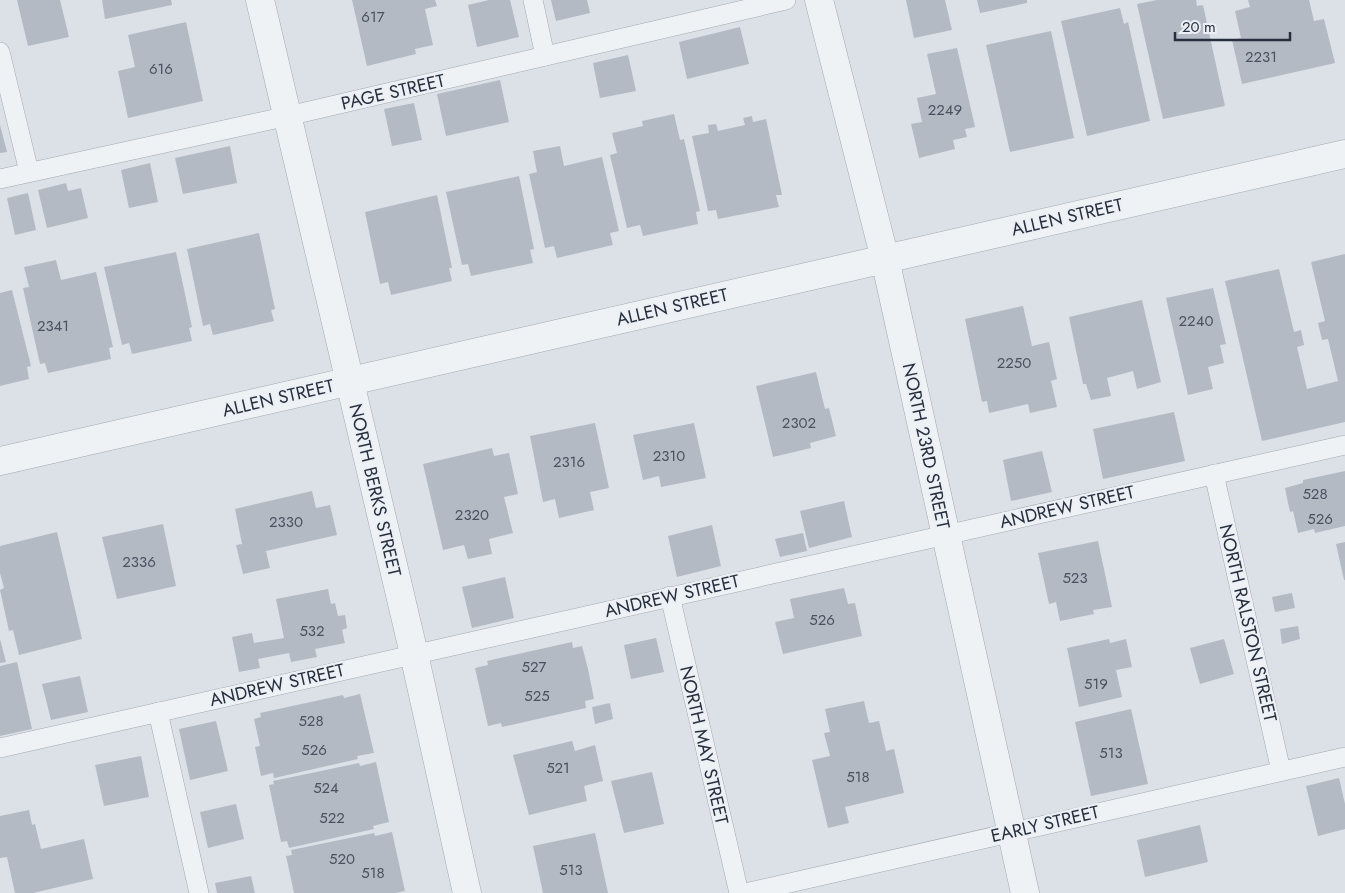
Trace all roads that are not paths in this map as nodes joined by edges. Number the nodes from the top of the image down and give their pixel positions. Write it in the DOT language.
graph roads {
  1 [pos="260,0"];
  2 [pos="533,0"];
  3 [pos="786,0"];
  4 [pos="819,0"];
  5 [pos="0,52"];
  6 [pos="545,56"];
  7 [pos="288,116"];
  8 [pos="1345,154"];
  9 [pos="29,172"];
  10 [pos="0,179"];
  11 [pos="885,259"];
  12 [pos="350,381"];
  13 [pos="1345,445"];
  14 [pos="0,461"];
  15 [pos="1214,474"];
  16 [pos="945,534"];
  17 [pos="670,596"];
  18 [pos="414,654"];
  19 [pos="158,712"];
  20 [pos="0,748"];
  21 [pos="1345,757"];
  22 [pos="1281,771"];
  23 [pos="1011,832"];
  24 [pos="199,893"];
  25 [pos="468,893"];
  26 [pos="739,893"];
  27 [pos="745,893"];
  28 [pos="1025,893"];
  1 -- 7 [label="street, NORTH BERKS STREET"];
  2 -- 6 [label="lane"];
  3 -- 6 [label="lane, PAGE STREET"];
  4 -- 11 [label="street, NORTH 23RD STREET"];
  5 -- 9 [label="lane"];
  6 -- 7 [label="lane, PAGE STREET"];
  7 -- 9 [label="lane, PAGE STREET"];
  7 -- 12 [label="street, NORTH BERKS STREET"];
  8 -- 11 [label="street, ALLEN STREET"];
  9 -- 10 [label="lane, PAGE STREET"];
  11 -- 12 [label="street, ALLEN STREET"];
  11 -- 16 [label="street, NORTH 23RD STREET"];
  12 -- 14 [label="street, ALLEN STREET"];
  12 -- 18 [label="street, NORTH BERKS STREET"];
  13 -- 15 [label="lane, ANDREW STREET"];
  15 -- 16 [label="lane, ANDREW STREET"];
  15 -- 22 [label="lane, NORTH RALSTON STREET"];
  16 -- 17 [label="lane, ANDREW STREET"];
  16 -- 23 [label="street, NORTH 23RD STREET"];
  17 -- 18 [label="lane, ANDREW STREET"];
  17 -- 26 [label="lane, NORTH MAY STREET"];
  18 -- 19 [label="lane, ANDREW STREET"];
  18 -- 25 [label="street, NORTH BERKS STREET"];
  19 -- 20 [label="lane, ANDREW STREET"];
  19 -- 24 [label="lane"];
  21 -- 22 [label="lane, EARLY STREET"];
  22 -- 23 [label="lane, EARLY STREET"];
  23 -- 27 [label="lane, EARLY STREET"];
  23 -- 28 [label="street, NORTH 23RD STREET"];
}
